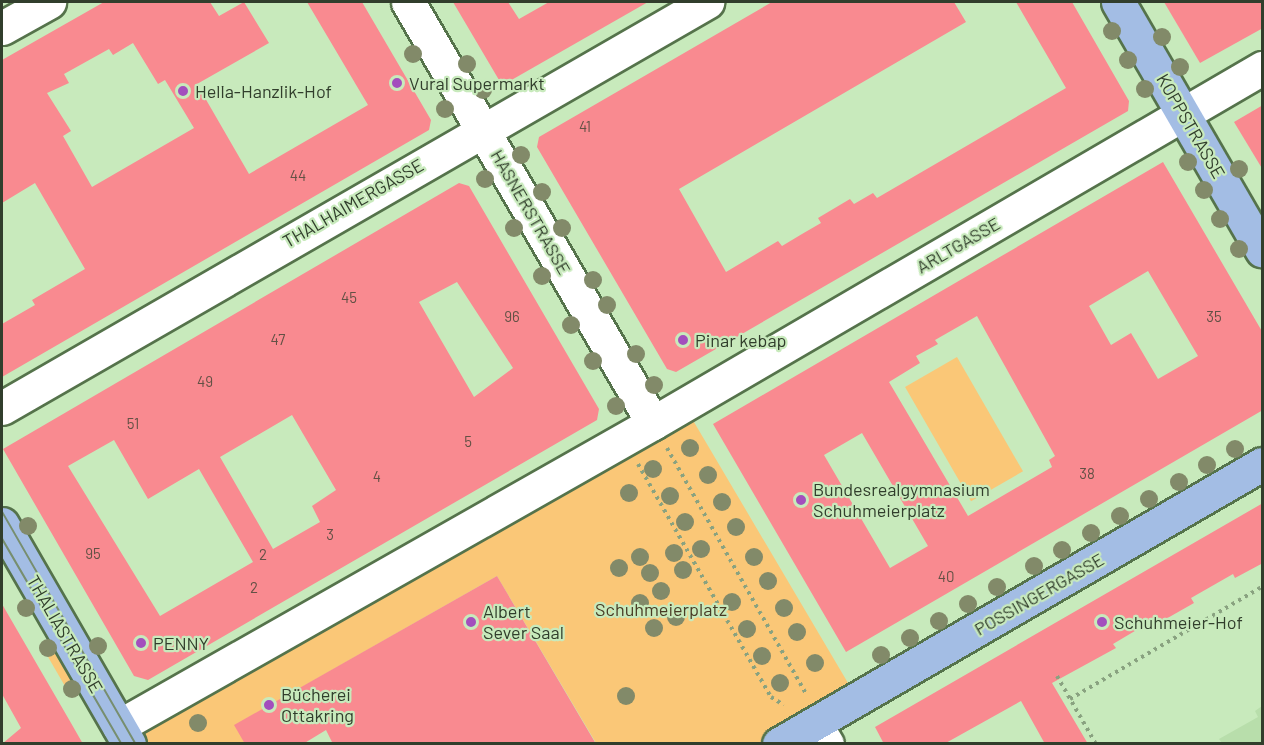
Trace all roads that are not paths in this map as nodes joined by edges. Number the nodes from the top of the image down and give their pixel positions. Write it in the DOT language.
graph roads {
  1 [pos="48,2"];
  2 [pos="408,2"];
  3 [pos="707,2"];
  4 [pos="1118,2"];
  5 [pos="2,28"];
  6 [pos="1263,68"];
  7 [pos="1184,114"];
  8 [pos="482,128"];
  9 [pos="1263,250"];
  10 [pos="2,408"];
  11 [pos="653,423"];
  12 [pos="1263,464"];
  13 [pos="6,544"];
  14 [pos="821,734"];
  15 [pos="124,735"];
  16 [pos="779,744"];
  1 -- 5 [label="street"];
  2 -- 8 [label="street, HASNERSTRASSE"];
  3 -- 8 [label="street, THALHAIMERGASSE"];
  4 -- 7 [label="main road, KOPPSTRASSE"];
  6 -- 7 [label="street, ARLTGASSE"];
  7 -- 9 [label="main road, KOPPSTRASSE"];
  7 -- 11 [label="street, ARLTGASSE"];
  8 -- 10 [label="street, THALHAIMERGASSE"];
  8 -- 11 [label="street, HASNERSTRASSE"];
  11 -- 15 [label="street"];
  12 -- 14 [label="main road, POSSINGERGASSE"];
  13 -- 15 [label="main road, THALIASTRASSE"];
  14 -- 16 [label="main road"];
}
